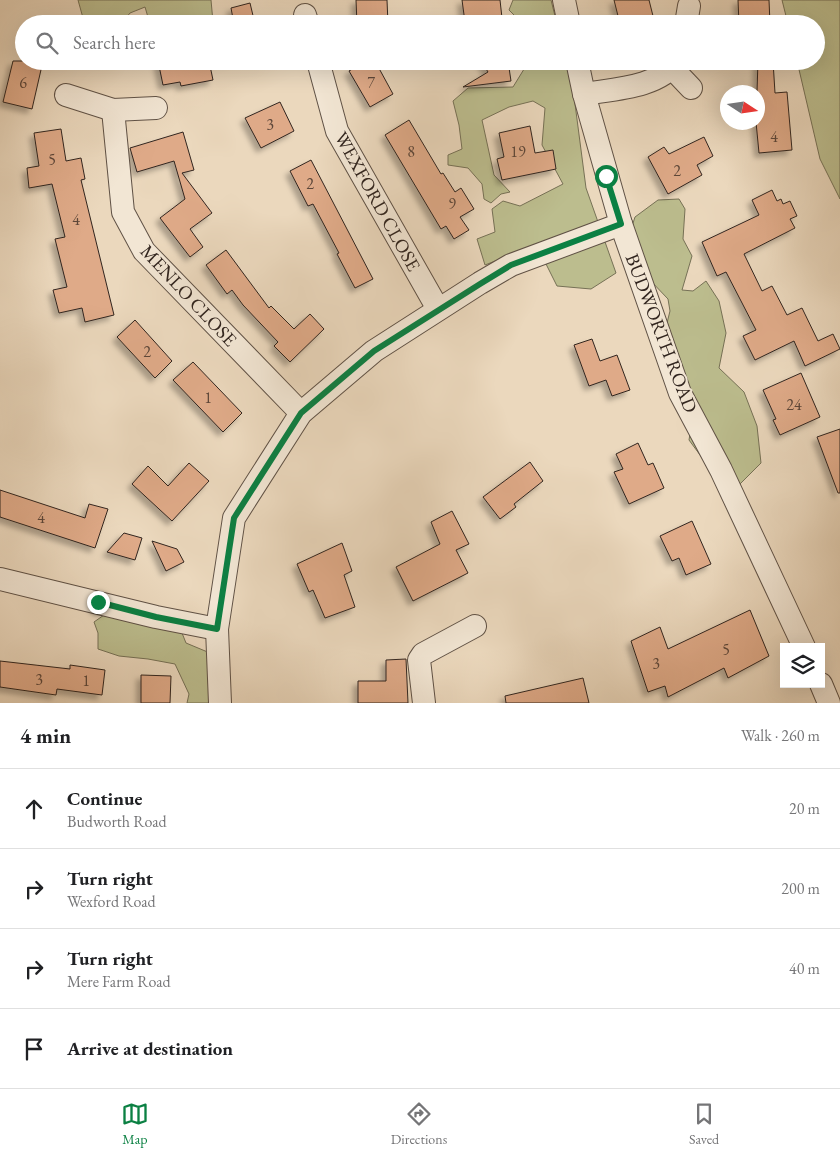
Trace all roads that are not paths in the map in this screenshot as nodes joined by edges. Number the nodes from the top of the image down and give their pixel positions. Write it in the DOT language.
graph roads {
  1 [pos="564,0"];
  2 [pos="567,15"];
  3 [pos="320,70"];
  4 [pos="579,70"];
  5 [pos="668,70"];
  6 [pos="678,70"];
  7 [pos="691,88"];
  8 [pos="584,94"];
  9 [pos="66,95"];
  10 [pos="156,108"];
  11 [pos="114,110"];
  12 [pos="621,224"];
  13 [pos="438,309"];
  14 [pos="301,413"];
  15 [pos="0,579"];
  16 [pos="475,626"];
  17 [pos="217,629"];
  18 [pos="802,643"];
  19 [pos="823,688"];
  20 [pos="220,703"];
  21 [pos="424,703"];
  22 [pos="829,703"];
  1 -- 2 [label="street"];
  3 -- 13 [label="street, WEXFORD CLOSE"];
  4 -- 8 [label="street, BUDWORTH ROAD"];
  5 -- 8 [label="street"];
  6 -- 7 [label="street"];
  8 -- 12 [label="street, BUDWORTH ROAD"];
  9 -- 11 [label="street"];
  10 -- 11 [label="street"];
  11 -- 14 [label="street, MENLO CLOSE"];
  12 -- 13 [label="street"];
  12 -- 18 [label="street, BUDWORTH ROAD"];
  13 -- 14 [label="street"];
  14 -- 17 [label="street"];
  15 -- 17 [label="street"];
  16 -- 21 [label="street"];
  17 -- 20 [label="street"];
  19 -- 22 [label="street"];
}
